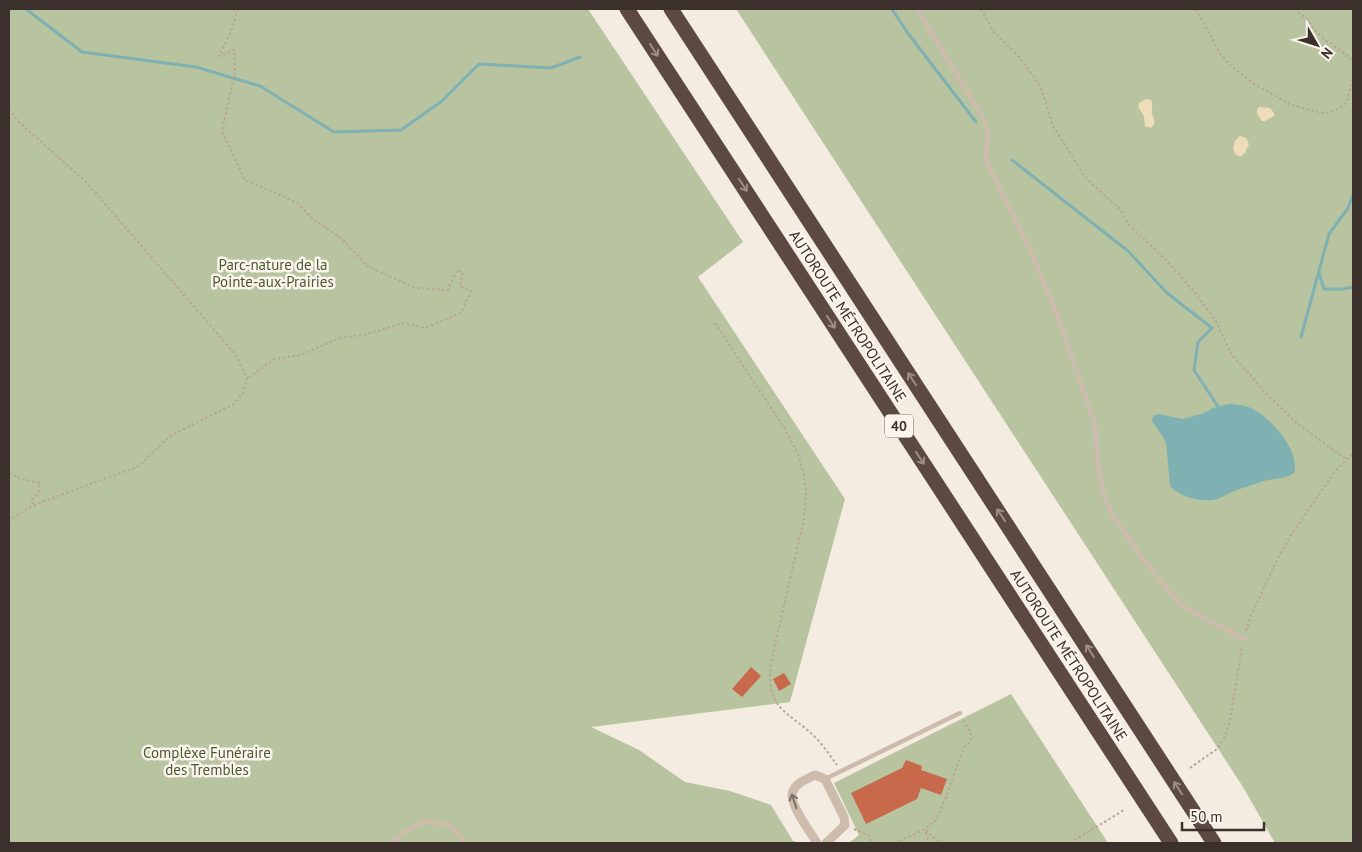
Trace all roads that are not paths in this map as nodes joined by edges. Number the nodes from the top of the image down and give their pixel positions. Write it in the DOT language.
graph roads {
  1 [pos="627,9"];
  2 [pos="671,9"];
  3 [pos="917,9"];
  4 [pos="1244,639"];
  5 [pos="960,713"];
  6 [pos="825,779"];
  7 [pos="392,843"];
  8 [pos="466,843"];
  9 [pos="817,843"];
  10 [pos="826,843"];
  11 [pos="1171,843"];
  12 [pos="1214,843"];
  1 -- 11 [label="highway, AUTOROUTE MÉTROPOLITAINE / 40, one-way"];
  12 -- 2 [label="highway, AUTOROUTE MÉTROPOLITAINE / 40, one-way"];
  3 -- 4 [label="lane"];
  5 -- 6 [label="lane"];
  9 -- 6 [label="street, one-way"];
  6 -- 10 [label="street"];
  7 -- 8 [label="lane"];
}
